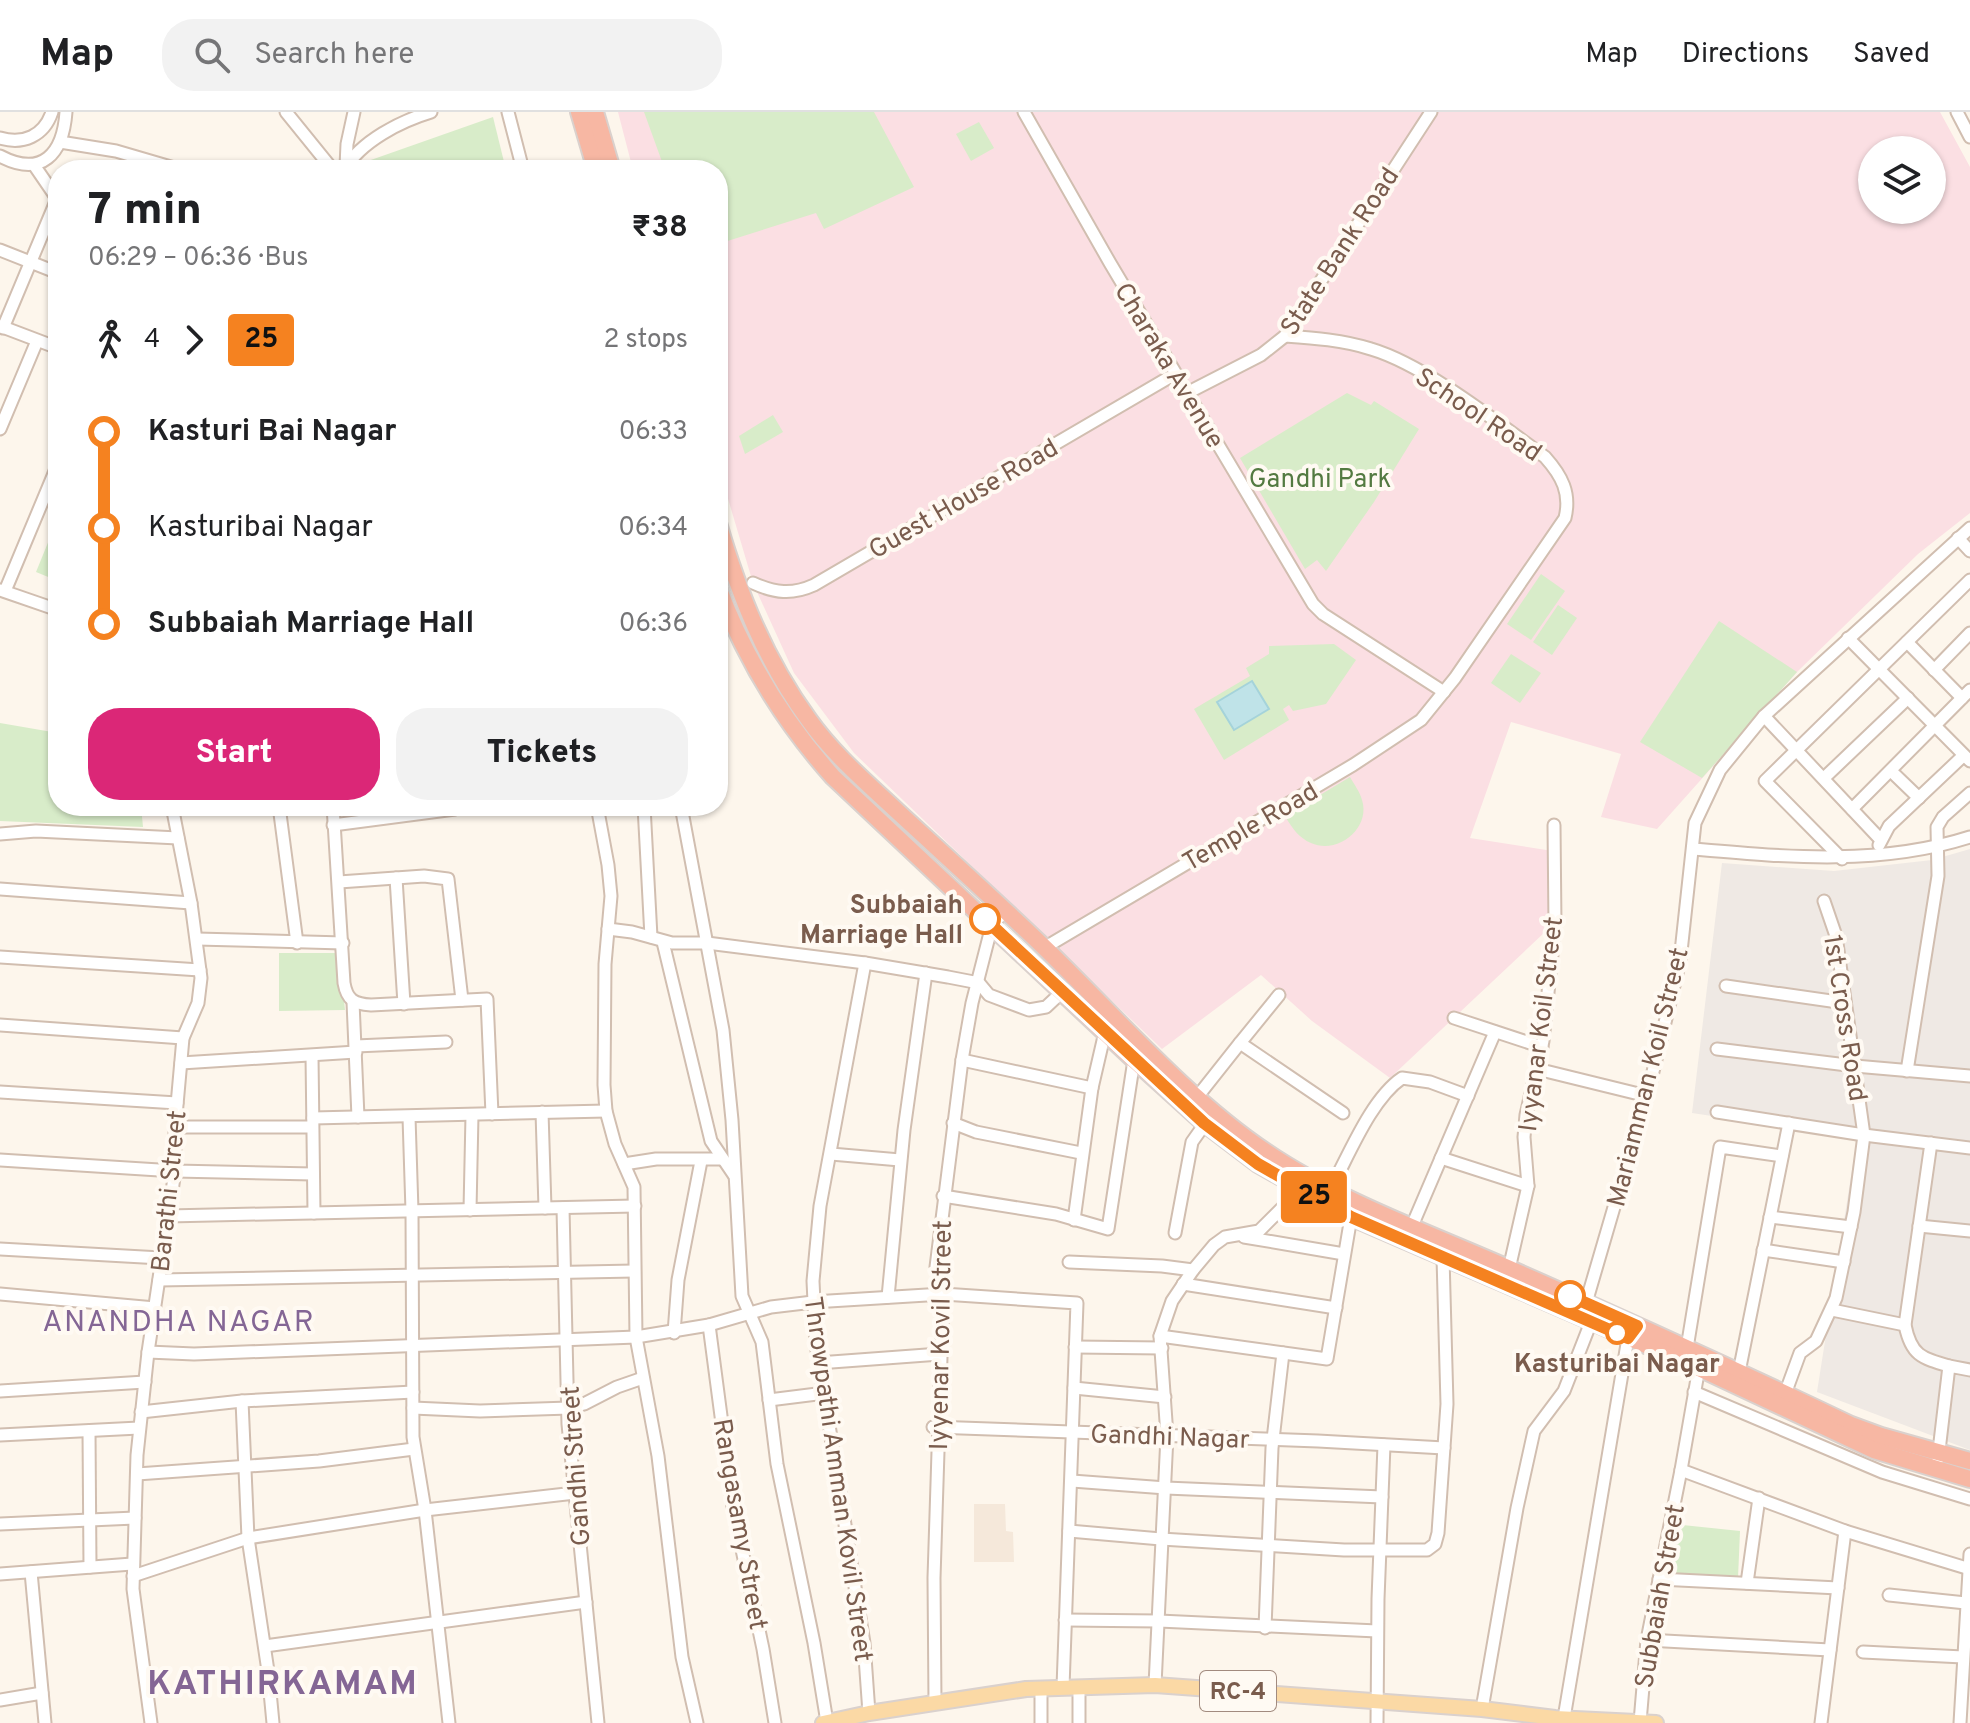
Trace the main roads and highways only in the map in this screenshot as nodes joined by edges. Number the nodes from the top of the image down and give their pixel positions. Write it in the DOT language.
graph roads {
  1 [pos="579,112"];
  2 [pos="595,112"];
  3 [pos="593,160"];
  4 [pos="609,160"];
  5 [pos="728,553"];
  6 [pos="728,610"];
  7 [pos="1210,1117"];
  8 [pos="1631,1335"];
  9 [pos="1938,1461"];
  10 [pos="1970,1461"];
  11 [pos="1970,1479"];
  12 [pos="850,1720"];
  13 [pos="1558,1720"];
  14 [pos="825,1722"];
  15 [pos="1640,1722"];
  16 [pos="1656,1723"];
  1 -- 3 [label="highway"];
  2 -- 4 [label="highway"];
  5 -- 7 [label="highway"];
  6 -- 7 [label="highway"];
  7 -- 8 [label="highway"];
  7 -- 8 [label="highway"];
  8 -- 9 [label="highway"];
  8 -- 9 [label="highway"];
  9 -- 10 [label="highway"];
  9 -- 11 [label="highway"];
  12 -- 13 [label="main road, RC-4"];
  12 -- 14 [label="main road, RC-4"];
  13 -- 15 [label="main road, RC-4"];
  15 -- 16 [label="main road, RC-4"];
}
